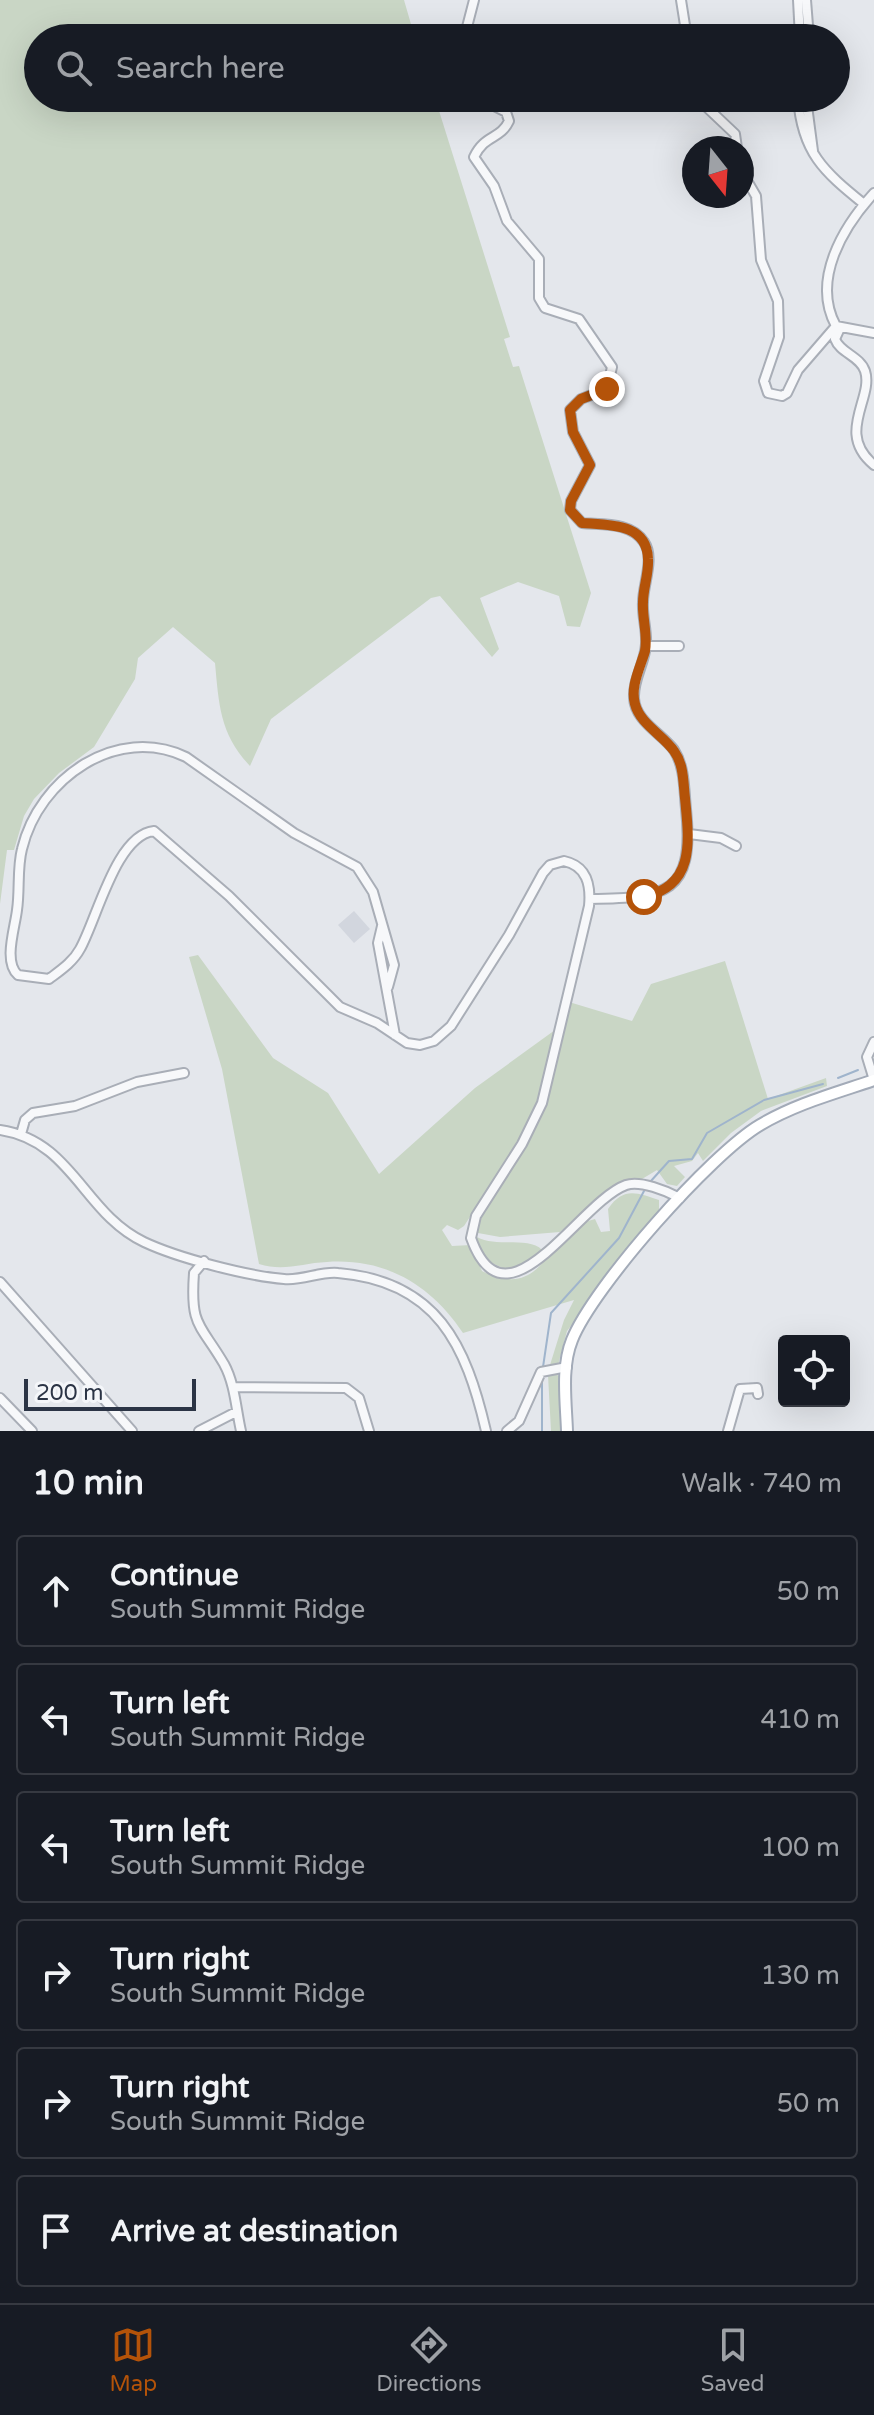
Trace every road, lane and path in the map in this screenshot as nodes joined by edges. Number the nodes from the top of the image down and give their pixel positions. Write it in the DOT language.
graph roads {
  1 [pos="474,0"];
  2 [pos="681,0"];
  3 [pos="798,0"];
  4 [pos="806,0"];
  5 [pos="468,24"];
  6 [pos="685,24"];
  7 [pos="799,24"];
  8 [pos="808,24"];
  9 [pos="506,112"];
  10 [pos="712,112"];
  11 [pos="800,112"];
  12 [pos="808,112"];
  13 [pos="735,136"];
  14 [pos="813,151"];
  15 [pos="754,193"];
  16 [pos="874,193"];
  17 [pos="864,204"];
  18 [pos="838,327"];
  19 [pos="874,333"];
  20 [pos="874,465"];
  21 [pos="646,646"];
  22 [pos="679,646"];
  23 [pos="689,834"];
  24 [pos="736,846"];
  25 [pos="590,899"];
  26 [pos="395,1035"];
  27 [pos="874,1042"];
  28 [pos="184,1073"];
  29 [pos="874,1080"];
  30 [pos="0,1130"];
  31 [pos="21,1134"];
  32 [pos="680,1198"];
  33 [pos="204,1261"];
  34 [pos="0,1282"];
  35 [pos="567,1367"];
  36 [pos="233,1387"];
  37 [pos="758,1394"];
  38 [pos="0,1398"];
  39 [pos="236,1412"];
  40 [pos="32,1431"];
  41 [pos="132,1431"];
  42 [pos="199,1431"];
  43 [pos="241,1431"];
  44 [pos="369,1431"];
  45 [pos="486,1431"];
  46 [pos="507,1431"];
  47 [pos="567,1431"];
  48 [pos="728,1431"];
  1 -- 5 [label="street"];
  2 -- 6 [label="street"];
  3 -- 7 [label="street"];
  4 -- 8 [label="street"];
  9 -- 21 [label="street"];
  10 -- 13 [label="street"];
  11 -- 14 [label="street"];
  12 -- 14 [label="street"];
  14 -- 17 [label="street"];
  15 -- 18 [label="street"];
  16 -- 17 [label="street"];
  17 -- 18 [label="street"];
  18 -- 19 [label="street"];
  18 -- 20 [label="street"];
  21 -- 22 [label="street"];
  21 -- 23 [label="street"];
  23 -- 24 [label="street"];
  23 -- 25 [label="street"];
  25 -- 26 [label="street"];
  25 -- 32 [label="street"];
  26 -- 26 [label="street"];
  27 -- 29 [label="street"];
  28 -- 31 [label="street"];
  29 -- 32 [label="main road"];
  30 -- 31 [label="street"];
  31 -- 33 [label="street"];
  32 -- 35 [label="main road"];
  33 -- 36 [label="street"];
  33 -- 45 [label="street"];
  34 -- 41 [label="street"];
  35 -- 46 [label="street"];
  35 -- 47 [label="main road"];
  36 -- 39 [label="street"];
  36 -- 44 [label="street"];
  37 -- 48 [label="street"];
  38 -- 40 [label="street"];
  39 -- 42 [label="street"];
  39 -- 43 [label="street"];
}
